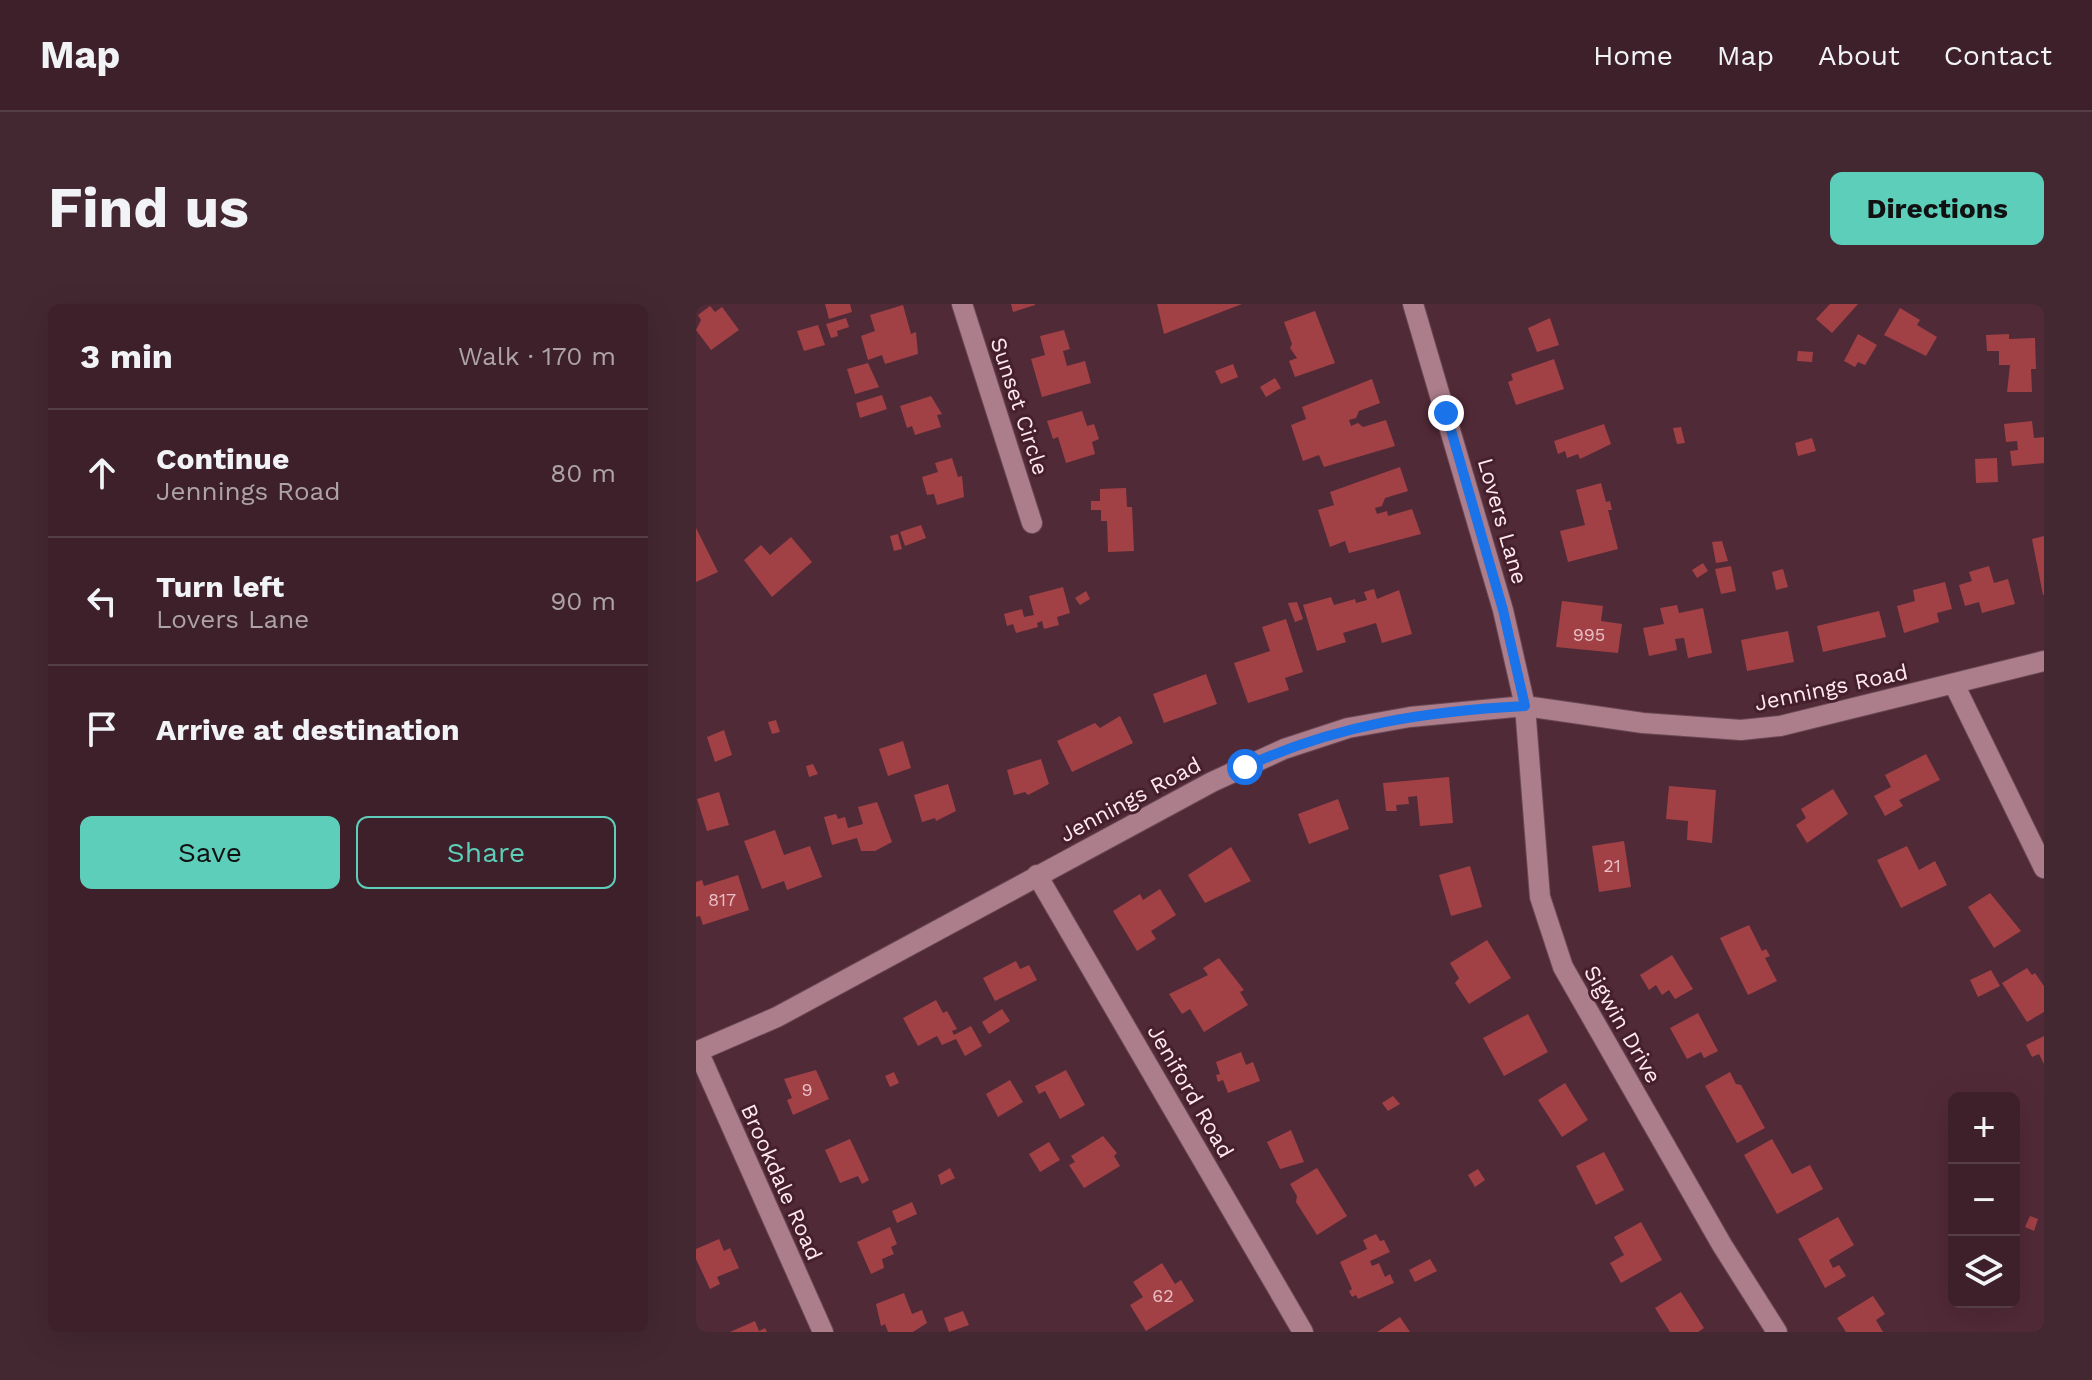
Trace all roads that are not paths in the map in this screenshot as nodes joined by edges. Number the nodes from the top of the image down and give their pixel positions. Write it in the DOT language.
graph roads {
  1 [pos="962,304"];
  2 [pos="1413,304"];
  3 [pos="1032,523"];
  4 [pos="2044,661"];
  5 [pos="1954,684"];
  6 [pos="1525,706"];
  7 [pos="2044,868"];
  8 [pos="1037,875"];
  9 [pos="697,1052"];
  10 [pos="823,1332"];
  11 [pos="1303,1332"];
  12 [pos="1777,1332"];
  1 -- 3 [label="street, Sunset Circle"];
  2 -- 6 [label="street, Lovers Lane"];
  4 -- 5 [label="street, Jennings Road"];
  5 -- 6 [label="street, Jennings Road"];
  5 -- 7 [label="street"];
  6 -- 8 [label="street, Jennings Road"];
  6 -- 12 [label="street, Sigwin Drive"];
  8 -- 9 [label="street, Jennings Road"];
  8 -- 11 [label="street, Jeniford Road"];
  9 -- 10 [label="street, Brookdale Road"];
}
